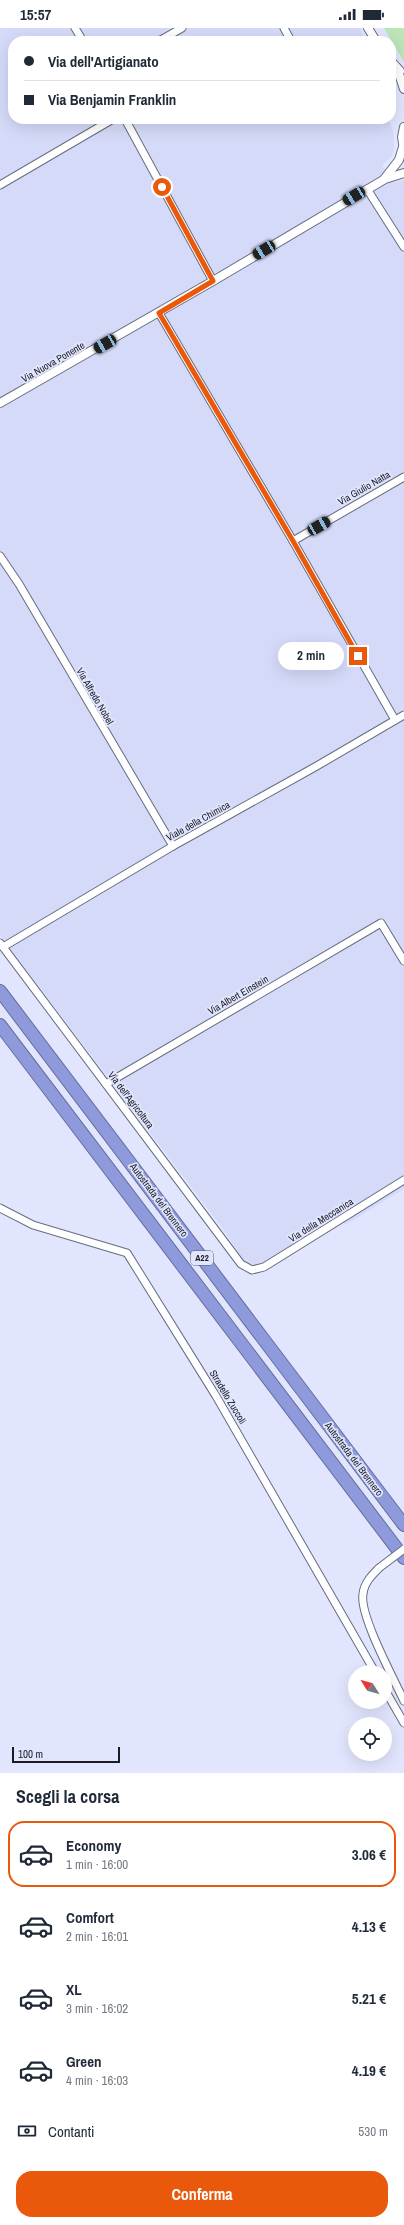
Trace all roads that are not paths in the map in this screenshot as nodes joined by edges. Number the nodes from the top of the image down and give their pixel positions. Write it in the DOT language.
graph roads {
  1 [pos="182,28"];
  2 [pos="168,36"];
  3 [pos="396,68"];
  4 [pos="404,74"];
  5 [pos="404,89"];
  6 [pos="104,124"];
  7 [pos="128,124"];
  8 [pos="404,128"];
  9 [pos="404,148"];
  10 [pos="404,174"];
  11 [pos="385,178"];
  12 [pos="0,185"];
  13 [pos="367,189"];
  14 [pos="404,247"];
  15 [pos="213,281"];
  16 [pos="159,313"];
  17 [pos="0,403"];
  18 [pos="404,477"];
  19 [pos="293,541"];
  20 [pos="0,556"];
  21 [pos="404,715"];
  22 [pos="395,720"];
  23 [pos="172,846"];
  24 [pos="2,945"];
  25 [pos="404,961"];
  26 [pos="0,991"];
  27 [pos="0,1025"];
  28 [pos="106,1084"];
  29 [pos="404,1180"];
  30 [pos="0,1208"];
  31 [pos="247,1268"];
  32 [pos="404,1525"];
  33 [pos="404,1549"];
  34 [pos="404,1558"];
  35 [pos="371,1665"];
  36 [pos="404,1701"];
  37 [pos="392,1702"];
  38 [pos="404,1723"];
  1 -- 2 [label="street"];
  3 -- 4 [label="street"];
  3 -- 5 [label="street"];
  6 -- 12 [label="street"];
  7 -- 15 [label="street"];
  8 -- 9 [label="street"];
  9 -- 11 [label="street, Via Nuova Ponente"];
  10 -- 11 [label="street, Via Nuova Ponente"];
  11 -- 13 [label="street, Via Nuova Ponente"];
  13 -- 14 [label="street"];
  13 -- 15 [label="street, Via Nuova Ponente"];
  15 -- 16 [label="street, Via Nuova Ponente"];
  16 -- 17 [label="street, Via Nuova Ponente"];
  16 -- 19 [label="street"];
  18 -- 19 [label="street, Via Giulio Natta"];
  19 -- 22 [label="street"];
  20 -- 23 [label="street, Via Alfredo Nobel"];
  21 -- 22 [label="street, Viale della Chimica"];
  22 -- 23 [label="street, Viale della Chimica"];
  23 -- 24 [label="street, Viale della Chimica"];
  24 -- 28 [label="street, Via dell'Agricoltura"];
  25 -- 28 [label="street, Via Albert Einstein"];
  26 -- 32 [label="highway, Autostrada del Brennero / A22"];
  27 -- 34 [label="highway, Autostrada del Brennero / A22"];
  28 -- 31 [label="street, Via dell'Agricoltura"];
  29 -- 31 [label="street, Via della Meccanica"];
  30 -- 35 [label="street, Stradello Zuccoli"];
  33 -- 36 [label="street, bridge"];
  37 -- 38 [label="street"];
}
